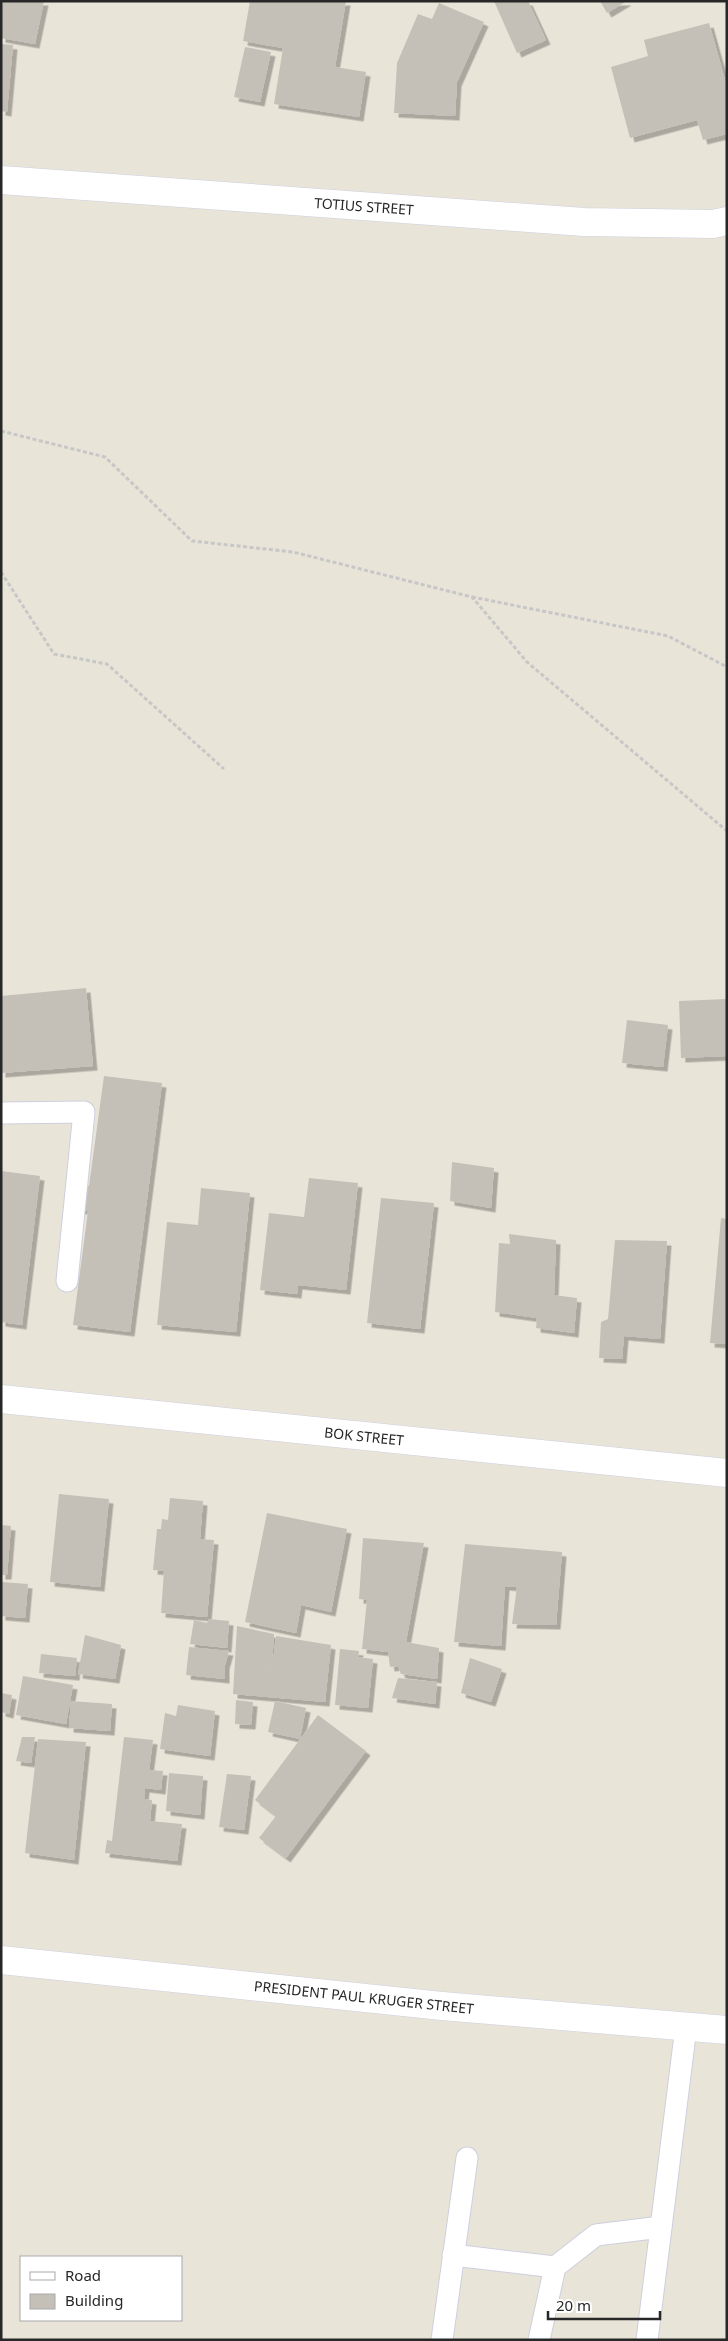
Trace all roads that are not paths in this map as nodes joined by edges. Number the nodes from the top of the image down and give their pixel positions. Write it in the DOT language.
graph roads {
  1 [pos="1,180"];
  2 [pos="727,221"];
  3 [pos="1,1113"];
  4 [pos="67,1281"];
  5 [pos="1,1399"];
  6 [pos="727,1473"];
  7 [pos="1,1960"];
  8 [pos="686,2027"];
  9 [pos="727,2030"];
  10 [pos="467,2158"];
  11 [pos="661,2227"];
  12 [pos="453,2255"];
  13 [pos="555,2267"];
  14 [pos="442,2340"];
  15 [pos="538,2340"];
  16 [pos="647,2340"];
  1 -- 2 [label="street, TOTIUS STREET"];
  3 -- 4 [label="lane"];
  5 -- 6 [label="street, BOK STREET"];
  7 -- 8 [label="street, PRESIDENT PAUL KRUGER STREET"];
  8 -- 9 [label="street, PRESIDENT PAUL KRUGER STREET"];
  8 -- 11 [label="lane"];
  10 -- 12 [label="lane"];
  11 -- 13 [label="lane"];
  11 -- 16 [label="lane"];
  12 -- 13 [label="lane"];
  12 -- 14 [label="lane"];
  13 -- 15 [label="lane"];
}
